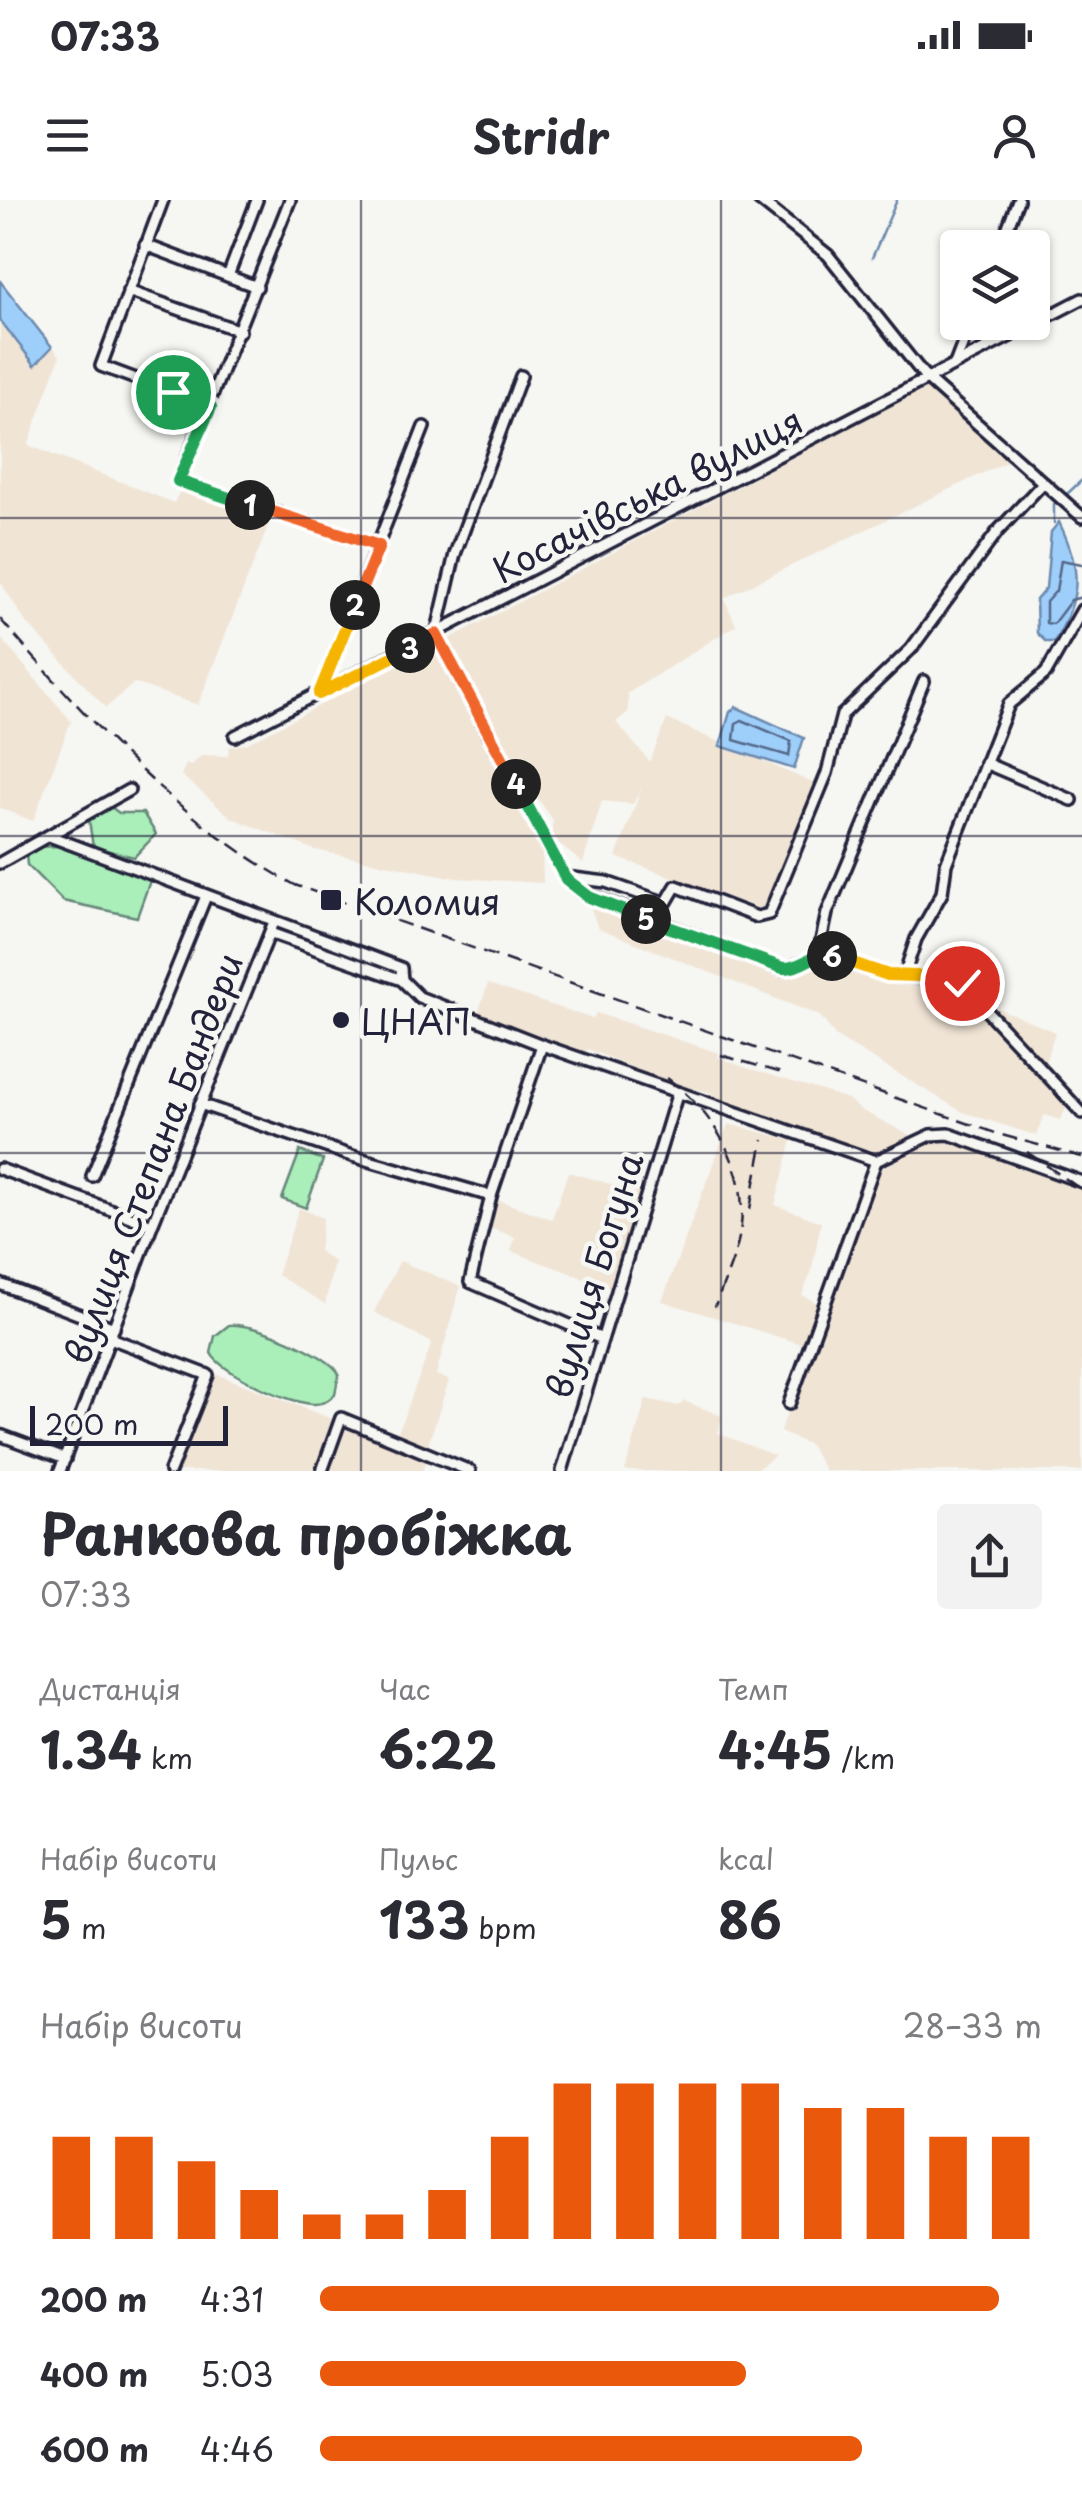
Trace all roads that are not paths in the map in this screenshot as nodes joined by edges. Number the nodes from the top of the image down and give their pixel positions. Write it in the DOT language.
graph roads {
  1 [pos="163,200"];
  2 [pos="257,200"];
  3 [pos="290,200"];
  4 [pos="759,200"];
  5 [pos="1018,200"];
  6 [pos="1007,230"];
  7 [pos="145,244"];
  8 [pos="228,276"];
  9 [pos="257,288"];
  10 [pos="128,291"];
  11 [pos="1082,299"];
  12 [pos="240,331"];
  13 [pos="964,340"];
  14 [pos="955,364"];
  15 [pos="521,376"];
  16 [pos="928,378"];
  17 [pos="211,407"];
  18 [pos="424,428"];
  19 [pos="1043,483"];
  20 [pos="1082,517"];
  21 [pos="379,546"];
  22 [pos="1082,610"];
  23 [pos="436,634"];
  24 [pos="924,681"];
  25 [pos="319,694"];
  26 [pos="235,736"];
  27 [pos="985,763"];
  28 [pos="129,790"];
  29 [pos="1072,800"];
  30 [pos="52,837"];
  31 [pos="0,862"];
  32 [pos="565,878"];
  33 [pos="206,896"];
  34 [pos="274,922"];
  35 [pos="270,933"];
  36 [pos="818,954"];
  37 [pos="904,976"];
  38 [pos="402,980"];
  39 [pos="542,1045"];
  40 [pos="677,1095"];
  41 [pos="200,1104"];
  42 [pos="1082,1113"];
  43 [pos="876,1161"];
  44 [pos="0,1169"];
  45 [pos="92,1176"];
  46 [pos="1082,1182"];
  47 [pos="491,1196"];
  48 [pos="152,1225"];
  49 [pos="0,1284"];
  50 [pos="112,1333"];
  51 [pos="602,1339"];
  52 [pos="789,1404"];
  53 [pos="0,1435"];
  54 [pos="65,1459"];
  55 [pos="60,1471"];
  56 [pos="170,1471"];
  57 [pos="322,1471"];
  58 [pos="470,1471"];
  59 [pos="562,1471"];
  1 -- 7 [label="street"];
  2 -- 8 [label="street"];
  3 -- 9 [label="street"];
  4 -- 16 [label="street"];
  5 -- 6 [label="street"];
  7 -- 8 [label="street"];
  7 -- 10 [label="street"];
  8 -- 9 [label="street"];
  9 -- 12 [label="street"];
  10 -- 12 [label="street"];
  10 -- 17 [label="street"];
  11 -- 14 [label="street, Косачівська вулиця"];
  12 -- 17 [label="street"];
  13 -- 14 [label="street"];
  14 -- 16 [label="street, Косачівська вулиця"];
  15 -- 23 [label="street"];
  16 -- 19 [label="street"];
  16 -- 23 [label="street, Косачівська вулиця"];
  17 -- 21 [label="street"];
  18 -- 21 [label="street"];
  19 -- 20 [label="street"];
  19 -- 32 [label="street"];
  21 -- 25 [label="street"];
  22 -- 27 [label="street"];
  23 -- 25 [label="street, Косачівська вулиця"];
  23 -- 32 [label="street"];
  24 -- 36 [label="street"];
  25 -- 26 [label="street, Косачівська вулиця"];
  27 -- 29 [label="street"];
  27 -- 37 [label="street"];
  28 -- 30 [label="street"];
  30 -- 31 [label="street"];
  30 -- 33 [label="street"];
  32 -- 36 [label="street"];
  33 -- 34 [label="street"];
  33 -- 45 [label="street"];
  34 -- 35 [label="street, вулиця Степана Бандери"];
  34 -- 38 [label="street"];
  35 -- 38 [label="street"];
  35 -- 41 [label="street, вулиця Степана Бандери"];
  36 -- 37 [label="street"];
  37 -- 42 [label="street"];
  38 -- 39 [label="street"];
  39 -- 40 [label="street"];
  39 -- 47 [label="street"];
  40 -- 43 [label="street"];
  40 -- 51 [label="street, вулиця Богуна"];
  41 -- 47 [label="street"];
  41 -- 48 [label="street, вулиця Степана Бандери"];
  43 -- 46 [label="street"];
  43 -- 52 [label="street"];
  44 -- 48 [label="street"];
  47 -- 51 [label="street"];
  48 -- 50 [label="street, вулиця Степана Бандери"];
  49 -- 50 [label="street"];
  50 -- 54 [label="street, вулиця Степана Бандери"];
  50 -- 56 [label="street"];
  51 -- 59 [label="street, вулиця Богуна"];
  53 -- 54 [label="street"];
  54 -- 55 [label="street, вулиця Степана Бандери"];
  57 -- 58 [label="street"];
}
